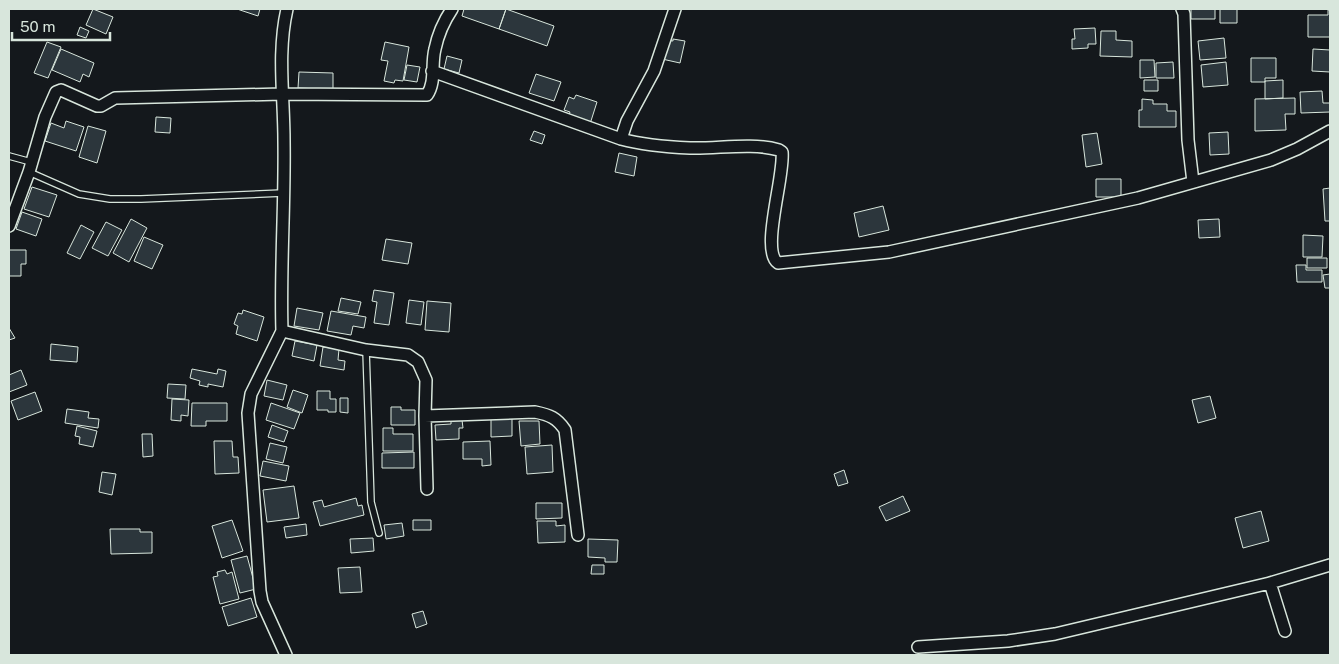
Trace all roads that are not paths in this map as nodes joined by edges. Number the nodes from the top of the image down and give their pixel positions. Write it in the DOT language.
graph roads {
  1 [pos="288,9"];
  2 [pos="452,9"];
  3 [pos="675,9"];
  4 [pos="1182,9"];
  5 [pos="432,71"];
  6 [pos="282,94"];
  7 [pos="1330,131"];
  8 [pos="620,140"];
  9 [pos="9,156"];
  10 [pos="30,167"];
  11 [pos="1193,182"];
  12 [pos="283,193"];
  13 [pos="9,226"];
  14 [pos="282,332"];
  15 [pos="366,350"];
  16 [pos="425,416"];
  17 [pos="427,489"];
  18 [pos="379,533"];
  19 [pos="578,535"];
  20 [pos="1330,565"];
  21 [pos="1270,583"];
  22 [pos="1285,632"];
  23 [pos="918,647"];
  24 [pos="286,655"];
  1 -- 6 [label="street"];
  2 -- 5 [label="street"];
  3 -- 8 [label="street"];
  4 -- 11 [label="street"];
  5 -- 6 [label="street"];
  5 -- 8 [label="street"];
  6 -- 10 [label="street"];
  6 -- 12 [label="street"];
  7 -- 11 [label="street"];
  8 -- 11 [label="street"];
  9 -- 10 [label="lane"];
  10 -- 12 [label="lane"];
  10 -- 13 [label="street"];
  12 -- 14 [label="street"];
  14 -- 15 [label="street"];
  14 -- 24 [label="street"];
  15 -- 16 [label="street"];
  15 -- 18 [label="lane"];
  16 -- 17 [label="street"];
  16 -- 19 [label="street"];
  20 -- 21 [label="street"];
  21 -- 22 [label="street"];
  21 -- 23 [label="street"];
}
